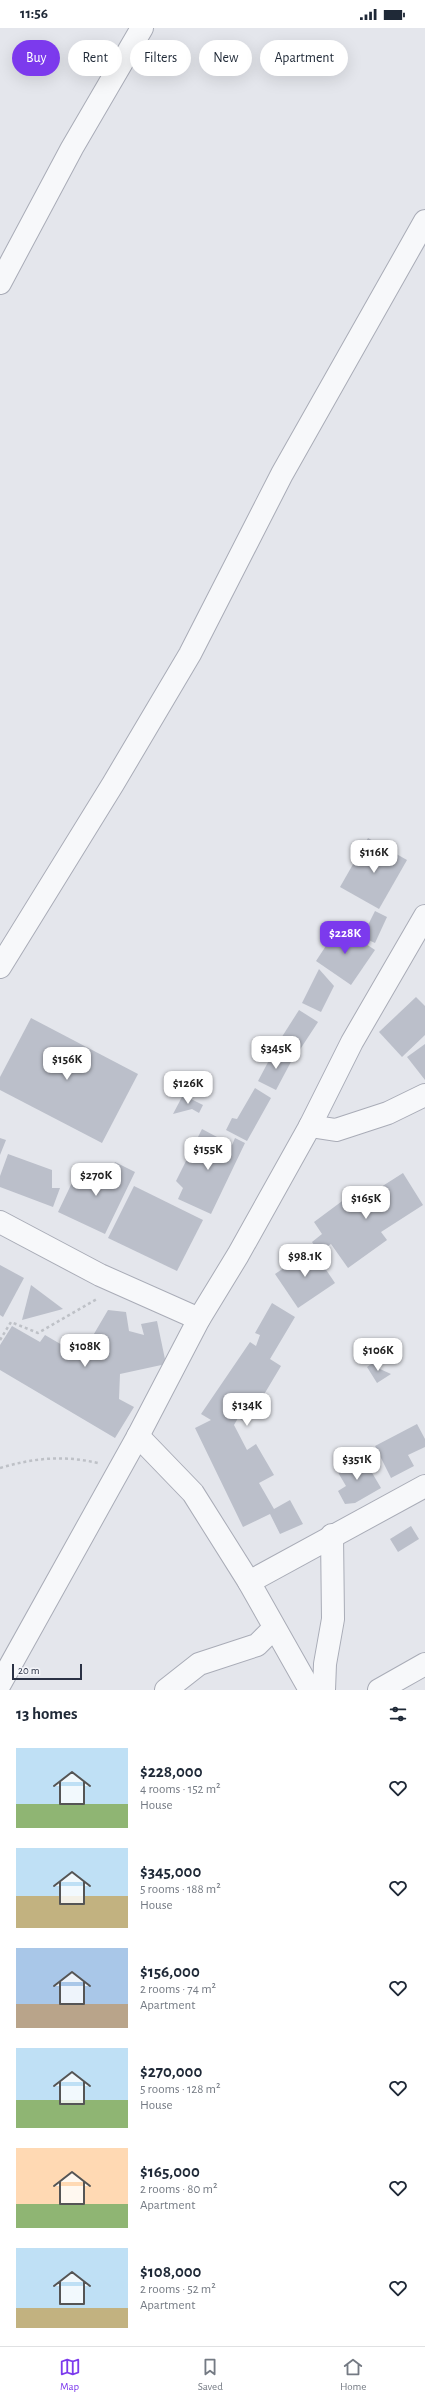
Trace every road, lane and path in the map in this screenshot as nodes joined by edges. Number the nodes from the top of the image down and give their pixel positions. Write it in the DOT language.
graph roads {
  1 [pos="142,28"];
  2 [pos="425,221"];
  3 [pos="0,283"];
  4 [pos="425,916"];
  5 [pos="0,966"];
  6 [pos="425,1095"];
  7 [pos="310,1126"];
  8 [pos="0,1222"];
  9 [pos="122,1285"];
  10 [pos="199,1319"];
  11 [pos="0,1340"];
  12 [pos="138,1436"];
  13 [pos="0,1468"];
  14 [pos="119,1468"];
  15 [pos="425,1486"];
  16 [pos="332,1535"];
  17 [pos="249,1582"];
  18 [pos="274,1628"];
  19 [pos="425,1664"];
  20 [pos="0,1684"];
  21 [pos="166,1690"];
  22 [pos="310,1690"];
  23 [pos="324,1690"];
  24 [pos="379,1690"];
  1 -- 3 [label="street"];
  2 -- 5 [label="street"];
  4 -- 7 [label="street"];
  6 -- 7 [label="street"];
  7 -- 10 [label="street"];
  8 -- 9 [label="street"];
  9 -- 10 [label="street"];
  9 -- 11 [label="path"];
  10 -- 12 [label="street"];
  12 -- 14 [label="street"];
  12 -- 17 [label="street"];
  13 -- 14 [label="path"];
  14 -- 20 [label="street"];
  15 -- 16 [label="street"];
  16 -- 17 [label="street"];
  16 -- 23 [label="street"];
  17 -- 18 [label="street"];
  18 -- 21 [label="street"];
  18 -- 22 [label="street"];
  19 -- 24 [label="street"];
}
